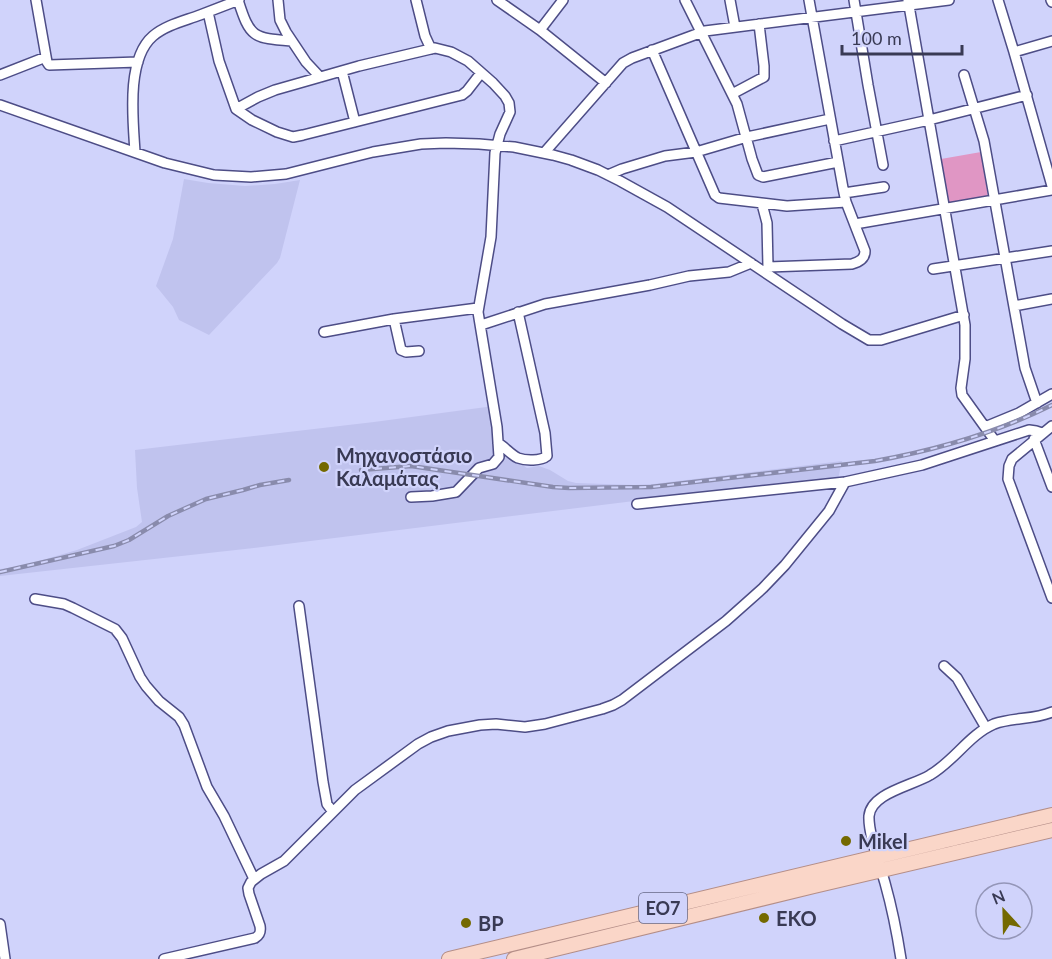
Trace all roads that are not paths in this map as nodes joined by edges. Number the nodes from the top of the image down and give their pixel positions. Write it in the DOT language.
graph roads {
  1 [pos="36,0"];
  2 [pos="238,0"];
  3 [pos="278,0"];
  4 [pos="416,0"];
  5 [pos="497,0"];
  6 [pos="563,0"];
  7 [pos="685,0"];
  8 [pos="730,0"];
  9 [pos="809,0"];
  10 [pos="854,0"];
  11 [pos="949,0"];
  12 [pos="998,0"];
  13 [pos="908,3"];
  14 [pos="856,11"];
  15 [pos="207,12"];
  16 [pos="813,17"];
  17 [pos="759,24"];
  18 [pos="735,27"];
  19 [pos="540,30"];
  20 [pos="701,33"];
  21 [pos="292,41"];
  22 [pos="1052,41"];
  23 [pos="431,49"];
  24 [pos="652,50"];
  25 [pos="1014,52"];
  26 [pos="46,57"];
  27 [pos="138,62"];
  28 [pos="342,71"];
  29 [pos="482,73"];
  30 [pos="0,75"];
  31 [pos="964,75"];
  32 [pos="320,77"];
  33 [pos="606,83"];
  34 [pos="732,94"];
  35 [pos="1027,95"];
  36 [pos="0,105"];
  37 [pos="236,109"];
  38 [pos="973,109"];
  39 [pos="830,119"];
  40 [pos="929,120"];
  41 [pos="355,122"];
  42 [pos="877,132"];
  43 [pos="747,137"];
  44 [pos="834,141"];
  45 [pos="496,146"];
  46 [pos="135,152"];
  47 [pos="696,152"];
  48 [pos="544,153"];
  49 [pos="838,162"];
  50 [pos="884,165"];
  51 [pos="608,175"];
  52 [pos="884,187"];
  53 [pos="1052,188"];
  54 [pos="845,197"];
  55 [pos="994,200"];
  56 [pos="762,204"];
  57 [pos="944,208"];
  58 [pos="855,224"];
  59 [pos="1052,251"];
  60 [pos="1005,258"];
  61 [pos="751,263"];
  62 [pos="954,265"];
  63 [pos="766,269"];
  64 [pos="933,269"];
  65 [pos="1052,299"];
  66 [pos="1014,306"];
  67 [pos="478,308"];
  68 [pos="518,312"];
  69 [pos="963,315"];
  70 [pos="394,319"];
  71 [pos="481,325"];
  72 [pos="324,332"];
  73 [pos="419,351"];
  74 [pos="1052,394"];
  75 [pos="1037,403"];
  76 [pos="1052,426"];
  77 [pos="985,427"];
  78 [pos="1038,436"];
  79 [pos="995,441"];
  80 [pos="498,443"];
  81 [pos="845,482"];
  82 [pos="1052,487"];
  83 [pos="411,497"];
  84 [pos="637,504"];
  85 [pos="1051,593"];
  86 [pos="35,598"];
  87 [pos="299,606"];
  88 [pos="944,666"];
  89 [pos="1052,712"];
  90 [pos="986,728"];
  91 [pos="333,812"];
  92 [pos="1052,815"];
  93 [pos="1052,830"];
  94 [pos="878,857"];
  95 [pos="881,871"];
  96 [pos="255,879"];
  97 [pos="0,924"];
  98 [pos="5,959"];
  99 [pos="164,959"];
  100 [pos="449,959"];
  101 [pos="514,959"];
  102 [pos="901,959"];
  1 -- 26 [label="street"];
  2 -- 15 [label="street"];
  2 -- 21 [label="street"];
  3 -- 21 [label="street"];
  4 -- 23 [label="street"];
  5 -- 19 [label="street"];
  6 -- 19 [label="street"];
  7 -- 20 [label="street"];
  8 -- 18 [label="street"];
  9 -- 16 [label="street"];
  10 -- 14 [label="street"];
  11 -- 13 [label="street"];
  12 -- 25 [label="street"];
  13 -- 14 [label="street"];
  13 -- 40 [label="street"];
  14 -- 16 [label="street"];
  14 -- 42 [label="street"];
  15 -- 27 [label="street"];
  15 -- 37 [label="street"];
  16 -- 17 [label="street"];
  16 -- 39 [label="street"];
  17 -- 18 [label="street"];
  17 -- 34 [label="street"];
  18 -- 20 [label="street"];
  19 -- 33 [label="street"];
  20 -- 24 [label="street"];
  20 -- 34 [label="street"];
  21 -- 32 [label="street"];
  22 -- 25 [label="street"];
  23 -- 28 [label="street"];
  23 -- 29 [label="street"];
  24 -- 33 [label="street"];
  24 -- 47 [label="street"];
  25 -- 35 [label="street"];
  26 -- 27 [label="street"];
  26 -- 30 [label="street"];
  27 -- 46 [label="street"];
  28 -- 32 [label="street"];
  28 -- 41 [label="street"];
  29 -- 41 [label="street"];
  29 -- 45 [label="street"];
  31 -- 38 [label="street"];
  32 -- 37 [label="street"];
  33 -- 48 [label="street"];
  34 -- 43 [label="street"];
  35 -- 38 [label="street"];
  35 -- 53 [label="street"];
  36 -- 46 [label="street"];
  37 -- 41 [label="street"];
  38 -- 40 [label="street"];
  38 -- 55 [label="street"];
  39 -- 43 [label="street"];
  39 -- 44 [label="street"];
  40 -- 42 [label="street"];
  40 -- 57 [label="street"];
  42 -- 44 [label="street"];
  42 -- 50 [label="street"];
  43 -- 47 [label="street"];
  43 -- 49 [label="street"];
  44 -- 49 [label="street"];
  45 -- 46 [label="street"];
  45 -- 48 [label="street"];
  45 -- 67 [label="street"];
  47 -- 51 [label="street"];
  47 -- 56 [label="street"];
  48 -- 51 [label="street"];
  49 -- 54 [label="street"];
  51 -- 61 [label="street"];
  52 -- 54 [label="street"];
  53 -- 55 [label="street"];
  54 -- 56 [label="street"];
  54 -- 58 [label="street"];
  55 -- 57 [label="street"];
  55 -- 60 [label="street"];
  56 -- 63 [label="street"];
  57 -- 58 [label="street"];
  57 -- 62 [label="street"];
  58 -- 63 [label="street"];
  59 -- 60 [label="street"];
  60 -- 62 [label="street"];
  60 -- 66 [label="street"];
  61 -- 63 [label="street"];
  61 -- 68 [label="street"];
  62 -- 64 [label="street"];
  62 -- 69 [label="street"];
  63 -- 69 [label="street"];
  65 -- 66 [label="street"];
  66 -- 75 [label="street"];
  67 -- 70 [label="street"];
  67 -- 71 [label="street"];
  68 -- 71 [label="street"];
  68 -- 80 [label="street"];
  69 -- 77 [label="street"];
  70 -- 72 [label="street"];
  70 -- 73 [label="street"];
  71 -- 80 [label="street"];
  74 -- 75 [label="street"];
  75 -- 77 [label="street"];
  76 -- 78 [label="street"];
  77 -- 79 [label="street"];
  78 -- 79 [label="street"];
  78 -- 82 [label="street"];
  78 -- 85 [label="street"];
  79 -- 81 [label="street"];
  80 -- 83 [label="street"];
  81 -- 84 [label="street"];
  81 -- 91 [label="street"];
  86 -- 96 [label="street"];
  87 -- 91 [label="street"];
  88 -- 90 [label="street"];
  89 -- 90 [label="street"];
  90 -- 94 [label="street"];
  91 -- 96 [label="street"];
  92 -- 94 [label="main road, ΕΟ7"];
  93 -- 95 [label="main road, ΕΟ7"];
  94 -- 95 [label="street"];
  94 -- 100 [label="main road, ΕΟ7"];
  95 -- 101 [label="main road, ΕΟ7"];
  95 -- 102 [label="street"];
  96 -- 99 [label="street"];
  97 -- 98 [label="street"];
}
